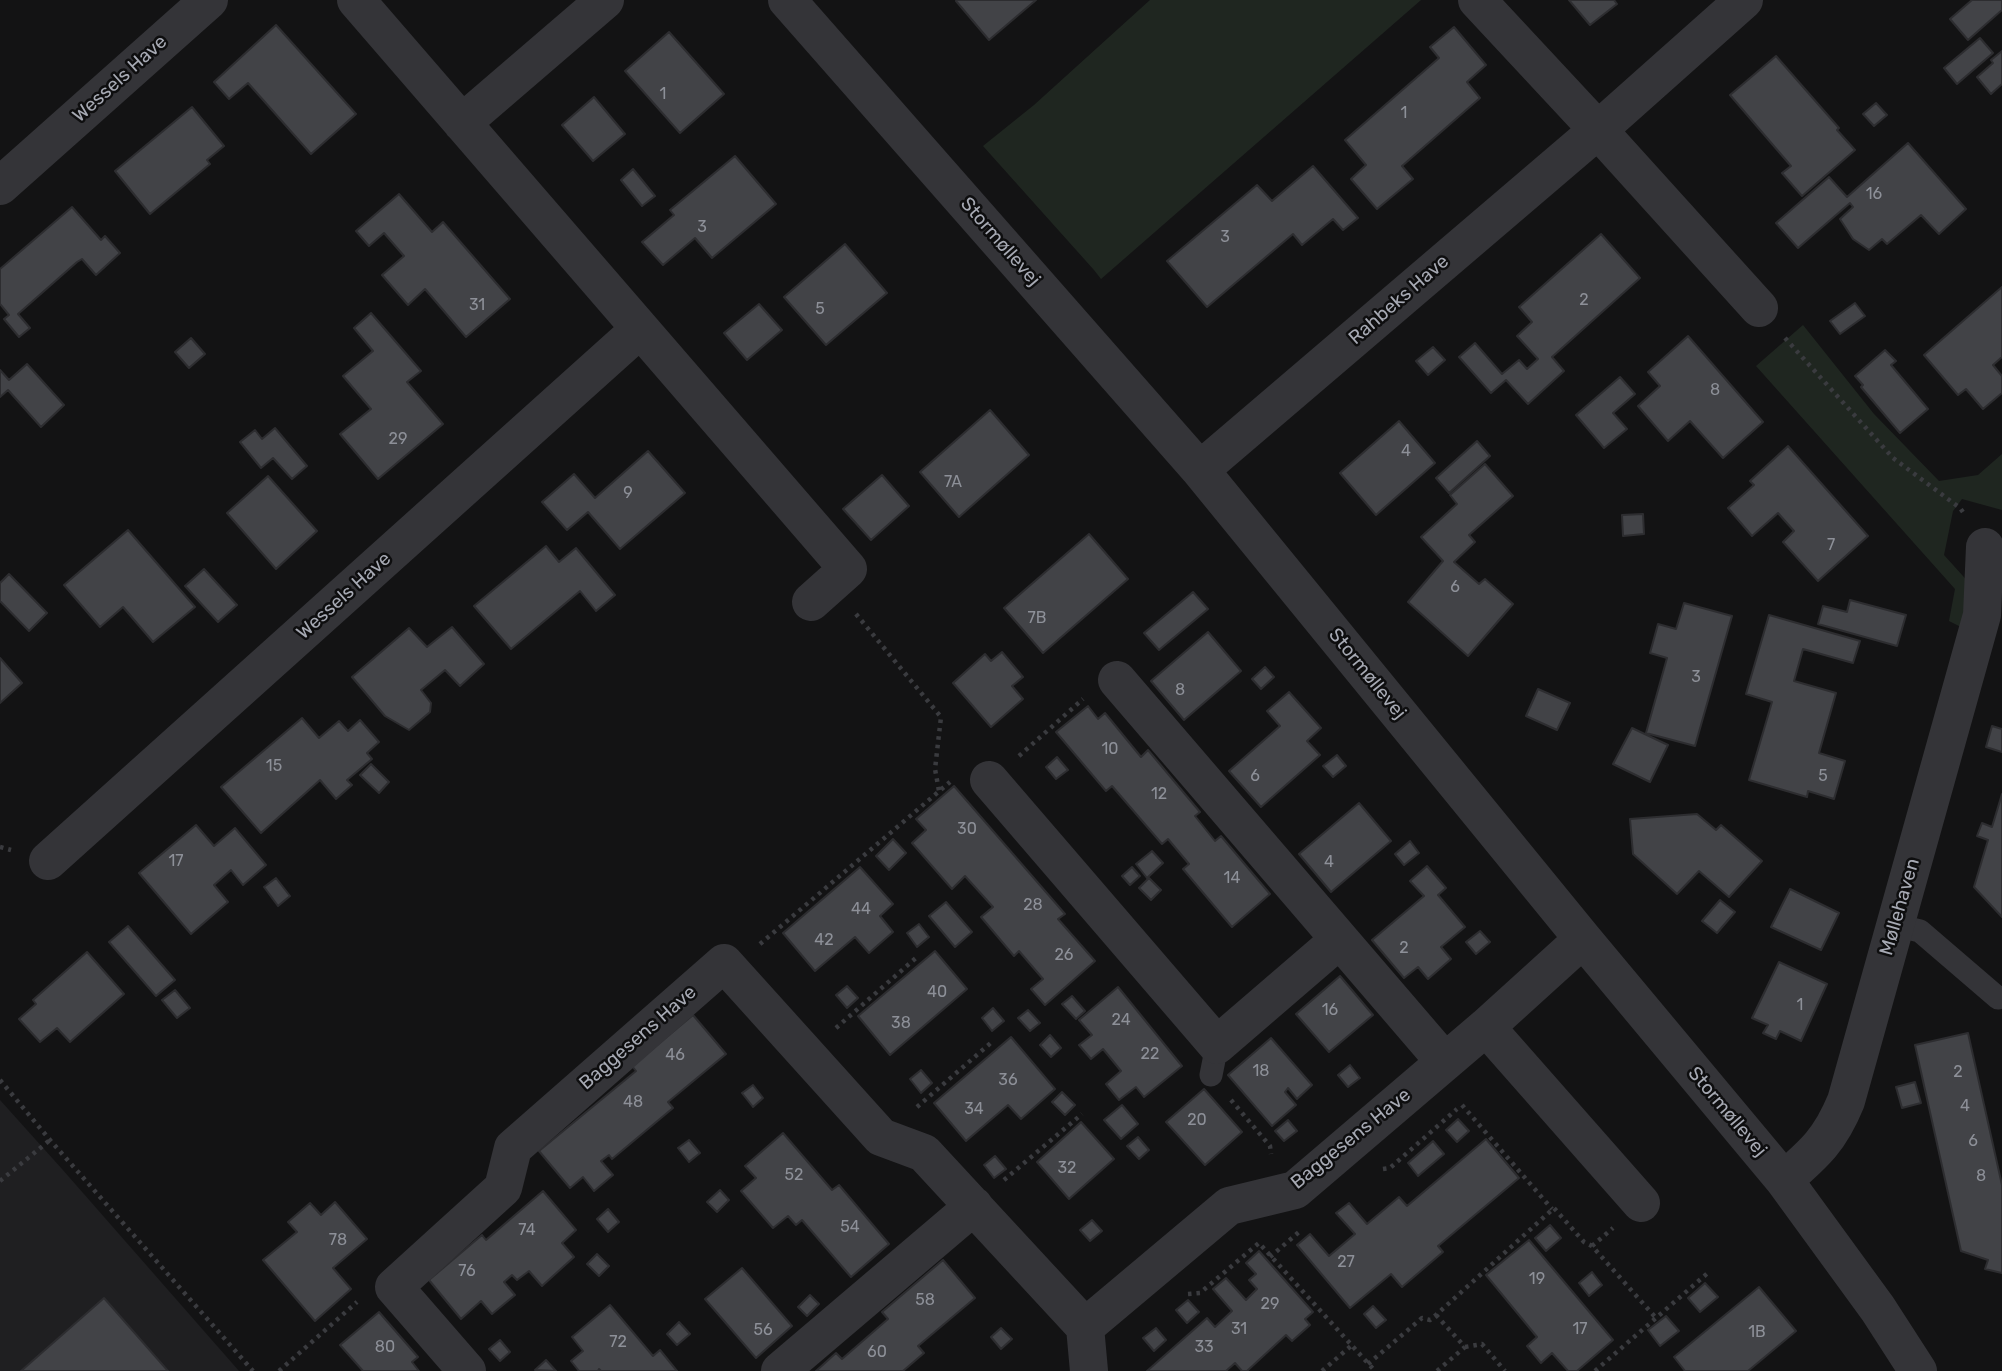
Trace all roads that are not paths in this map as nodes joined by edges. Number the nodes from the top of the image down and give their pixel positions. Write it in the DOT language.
graph roads {
  1 [pos="209,0"];
  2 [pos="356,0"];
  3 [pos="605,0"];
  4 [pos="787,0"];
  5 [pos="1477,0"];
  6 [pos="1744,0"];
  7 [pos="462,123"];
  8 [pos="1598,130"];
  9 [pos="0,186"];
  10 [pos="1759,308"];
  11 [pos="639,330"];
  12 [pos="1200,470"];
  13 [pos="1984,547"];
  14 [pos="811,602"];
  15 [pos="1992,618"];
  16 [pos="1117,680"];
  17 [pos="989,780"];
  18 [pos="48,862"];
  19 [pos="1895,925"];
  20 [pos="1583,939"];
  21 [pos="1339,940"];
  22 [pos="1998,998"];
  23 [pos="1486,1027"];
  24 [pos="1445,1062"];
  25 [pos="1784,1180"];
  26 [pos="1641,1203"];
  27 [pos="974,1206"];
  28 [pos="1085,1327"];
  29 [pos="467,1371"];
  30 [pos="780,1371"];
  31 [pos="1089,1371"];
  32 [pos="1918,1371"];
  1 -- 9 [label="street, Wessels Have"];
  2 -- 7 [label="street"];
  3 -- 7 [label="street"];
  4 -- 12 [label="street, Stormøllevej"];
  5 -- 8 [label="street"];
  6 -- 8 [label="street, Rahbeks Have"];
  7 -- 11 [label="street"];
  8 -- 10 [label="street"];
  8 -- 12 [label="street, Rahbeks Have"];
  11 -- 14 [label="street"];
  11 -- 18 [label="street, Wessels Have"];
  12 -- 20 [label="street, Stormøllevej"];
  13 -- 15 [label="street, Møllehaven"];
  15 -- 19 [label="street, Møllehaven"];
  16 -- 21 [label="street"];
  17 -- 21 [label="street"];
  19 -- 22 [label="lane"];
  19 -- 25 [label="street, Møllehaven"];
  20 -- 23 [label="street, Baggesens Have"];
  20 -- 25 [label="street, Stormøllevej"];
  21 -- 24 [label="street"];
  23 -- 24 [label="street, Baggesens Have"];
  23 -- 26 [label="street"];
  24 -- 28 [label="street, Baggesens Have"];
  25 -- 32 [label="street, Stormøllevej"];
  27 -- 28 [label="street"];
  27 -- 29 [label="street, Baggesens Have"];
  27 -- 30 [label="street"];
  28 -- 31 [label="street"];
}
